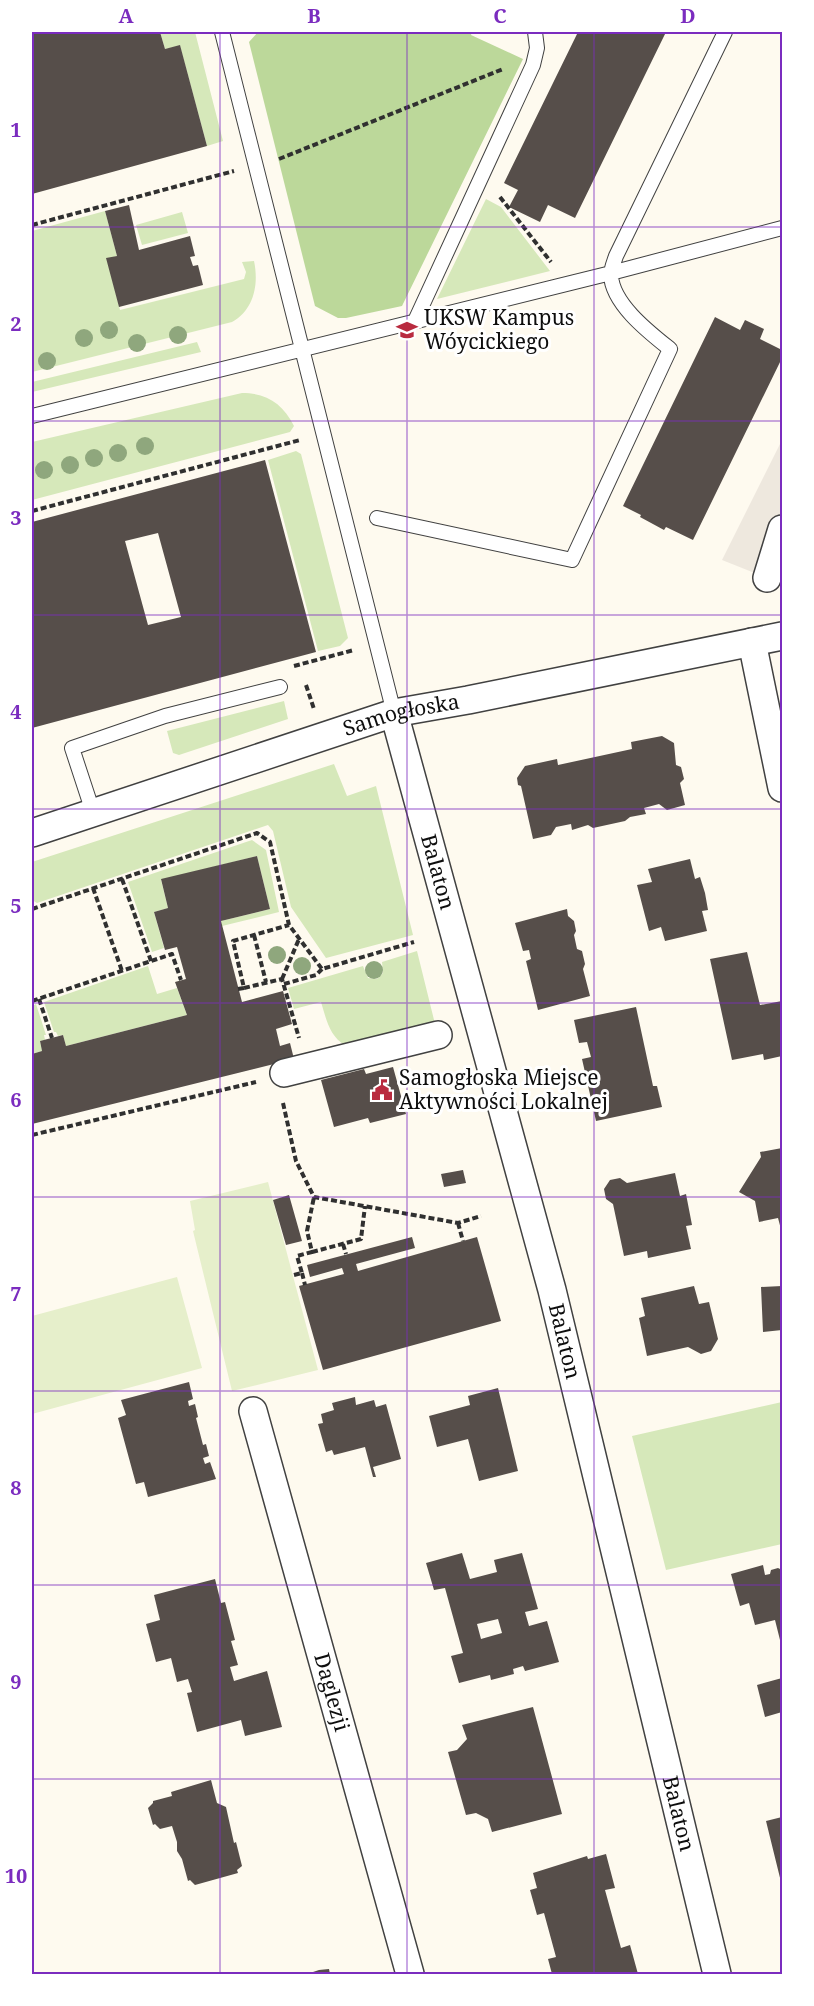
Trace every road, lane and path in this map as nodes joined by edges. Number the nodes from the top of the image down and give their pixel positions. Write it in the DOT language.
graph roads {
  1 [pos="222,32"];
  2 [pos="535,32"];
  3 [pos="725,32"];
  4 [pos="533,65"];
  5 [pos="278,159"];
  6 [pos="237,170"];
  7 [pos="482,176"];
  8 [pos="32,225"];
  9 [pos="783,228"];
  10 [pos="611,273"];
  11 [pos="568,283"];
  12 [pos="415,321"];
  13 [pos="302,350"];
  14 [pos="32,416"];
  15 [pos="293,442"];
  16 [pos="32,511"];
  17 [pos="376,518"];
  18 [pos="783,529"];
  19 [pos="767,578"];
  20 [pos="783,636"];
  21 [pos="752,642"];
  22 [pos="355,650"];
  23 [pos="327,658"];
  24 [pos="305,680"];
  25 [pos="280,687"];
  26 [pos="310,696"];
  27 [pos="394,713"];
  28 [pos="783,789"];
  29 [pos="93,812"];
  30 [pos="32,833"];
  31 [pos="122,879"];
  32 [pos="93,888"];
  33 [pos="32,909"];
  34 [pos="289,925"];
  35 [pos="254,935"];
  36 [pos="299,939"];
  37 [pos="414,942"];
  38 [pos="151,961"];
  39 [pos="322,969"];
  40 [pos="122,971"];
  41 [pos="282,979"];
  42 [pos="181,980"];
  43 [pos="266,982"];
  44 [pos="284,984"];
  45 [pos="244,988"];
  46 [pos="238,989"];
  47 [pos="39,999"];
  48 [pos="32,1001"];
  49 [pos="438,1035"];
  50 [pos="52,1038"];
  51 [pos="289,1073"];
  52 [pos="32,1136"];
  53 [pos="314,1197"];
  54 [pos="365,1206"];
  55 [pos="481,1216"];
  56 [pos="458,1223"];
  57 [pos="463,1241"];
  58 [pos="343,1244"];
  59 [pos="312,1252"];
  60 [pos="345,1254"];
  61 [pos="302,1273"];
  62 [pos="294,1275"];
  63 [pos="305,1285"];
  64 [pos="253,1411"];
  65 [pos="410,1974"];
  66 [pos="717,1974"];
  1 -- 13 [label="lane"];
  2 -- 4 [label="lane"];
  3 -- 10 [label="lane"];
  4 -- 5 [label="path"];
  4 -- 7 [label="lane"];
  6 -- 8 [label="path"];
  7 -- 11 [label="path"];
  7 -- 12 [label="lane"];
  9 -- 10 [label="lane"];
  10 -- 11 [label="lane"];
  10 -- 17 [label="lane"];
  11 -- 12 [label="lane"];
  12 -- 13 [label="lane"];
  13 -- 14 [label="lane"];
  13 -- 27 [label="lane"];
  15 -- 16 [label="path"];
  18 -- 19 [label="street"];
  20 -- 21 [label="street, Samogłoska"];
  21 -- 27 [label="street, Samogłoska"];
  21 -- 28 [label="street"];
  22 -- 23 [label="path"];
  24 -- 26 [label="path"];
  25 -- 29 [label="lane"];
  27 -- 29 [label="street, Samogłoska"];
  27 -- 66 [label="street, Balaton"];
  29 -- 30 [label="street, Samogłoska"];
  31 -- 32 [label="path"];
  31 -- 34 [label="path"];
  31 -- 38 [label="path"];
  32 -- 33 [label="path"];
  32 -- 40 [label="path"];
  34 -- 35 [label="path"];
  34 -- 36 [label="path"];
  35 -- 43 [label="path"];
  35 -- 45 [label="path"];
  36 -- 39 [label="path"];
  36 -- 41 [label="path"];
  37 -- 39 [label="path"];
  38 -- 40 [label="path"];
  38 -- 42 [label="path"];
  39 -- 44 [label="path"];
  40 -- 47 [label="path"];
  41 -- 43 [label="path"];
  41 -- 44 [label="path"];
  43 -- 45 [label="path"];
  44 -- 51 [label="path"];
  45 -- 46 [label="path"];
  47 -- 48 [label="path"];
  47 -- 50 [label="path"];
  49 -- 51 [label="street"];
  51 -- 52 [label="path"];
  51 -- 53 [label="path"];
  53 -- 54 [label="path"];
  53 -- 59 [label="path"];
  54 -- 56 [label="path"];
  54 -- 58 [label="path"];
  55 -- 56 [label="path"];
  56 -- 57 [label="path"];
  58 -- 59 [label="path"];
  58 -- 60 [label="path"];
  59 -- 61 [label="path"];
  61 -- 62 [label="path"];
  61 -- 63 [label="path"];
  64 -- 65 [label="street, Daglezji"];
}
